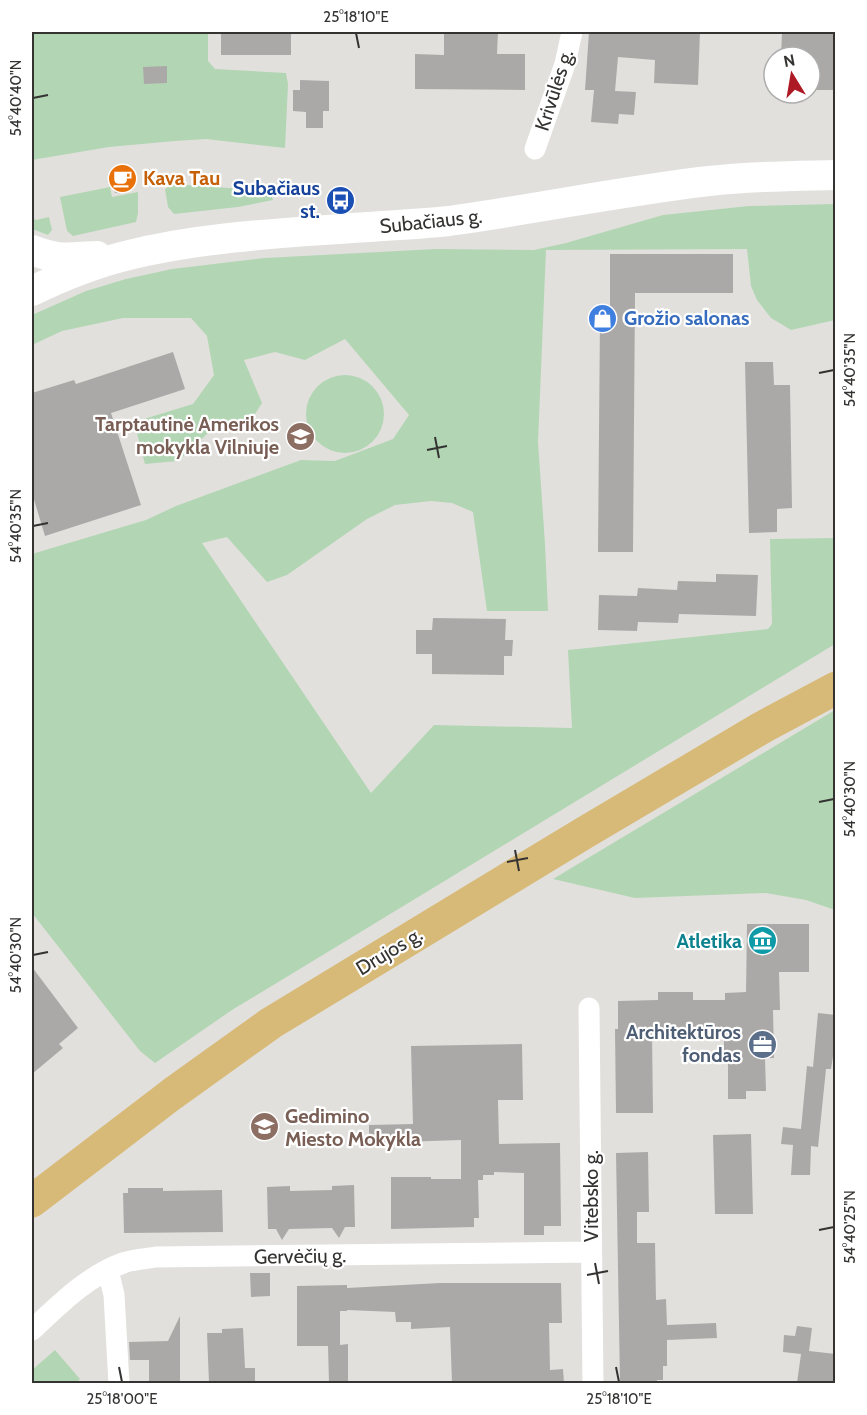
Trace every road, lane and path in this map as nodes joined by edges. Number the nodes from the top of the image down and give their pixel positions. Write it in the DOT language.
graph roads {
  1 [pos="572,32"];
  2 [pos="535,149"];
  3 [pos="836,175"];
  4 [pos="32,250"];
  5 [pos="124,256"];
  6 [pos="32,291"];
  7 [pos="836,672"];
  8 [pos="836,688"];
  9 [pos="763,727"];
  10 [pos="589,1008"];
  11 [pos="32,1201"];
  12 [pos="591,1252"];
  13 [pos="108,1270"];
  14 [pos="32,1330"];
  15 [pos="119,1383"];
  16 [pos="593,1383"];
  1 -- 2 [label="street, Krivūlės g."];
  3 -- 5 [label="main road, Subačiaus g."];
  4 -- 5 [label="main road"];
  5 -- 6 [label="main road, Subačiaus g."];
  7 -- 9 [label="main road, Drujos g."];
  8 -- 9 [label="main road, Drujos g."];
  9 -- 11 [label="main road, Drujos g."];
  10 -- 12 [label="street, Vitebsko g."];
  12 -- 13 [label="street, Gervėčių g."];
  12 -- 16 [label="street, Vitebsko g."];
  13 -- 14 [label="street, Gervėčių g."];
  13 -- 15 [label="street"];
}
